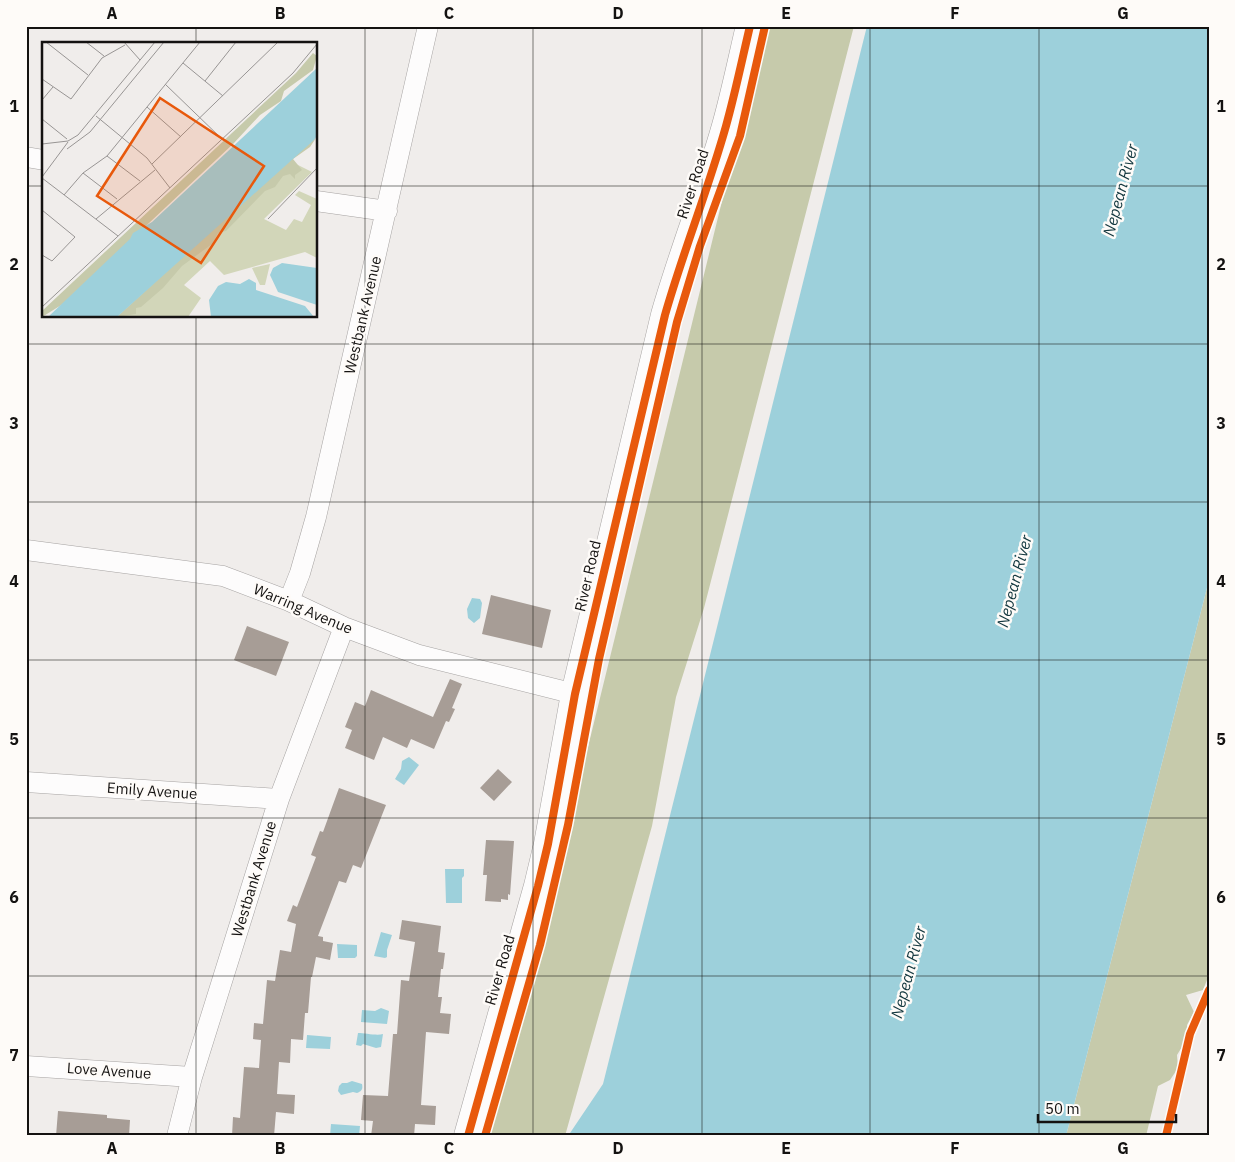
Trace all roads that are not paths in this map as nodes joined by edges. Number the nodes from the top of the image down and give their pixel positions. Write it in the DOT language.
graph roads {
  1 [pos="428,26"];
  2 [pos="750,26"];
  3 [pos="26,157"];
  4 [pos="42,160"];
  5 [pos="318,201"];
  6 [pos="387,211"];
  7 [pos="26,550"];
  8 [pos="289,601"];
  9 [pos="344,627"];
  10 [pos="575,694"];
  11 [pos="26,782"];
  12 [pos="279,799"];
  13 [pos="26,1066"];
  14 [pos="192,1077"];
  15 [pos="178,1136"];
  16 [pos="468,1136"];
  1 -- 6 [label="street, Westbank Avenue"];
  2 -- 10 [label="street, River Road"];
  3 -- 4 [label="street"];
  5 -- 6 [label="street"];
  6 -- 8 [label="street, Westbank Avenue"];
  7 -- 8 [label="street, Warring Avenue"];
  8 -- 9 [label="street, Warring Avenue"];
  9 -- 10 [label="street, Warring Avenue"];
  9 -- 12 [label="street, Westbank Avenue"];
  10 -- 16 [label="street, River Road"];
  11 -- 12 [label="street, Emily Avenue"];
  12 -- 14 [label="street, Westbank Avenue"];
  13 -- 14 [label="street, Love Avenue"];
  14 -- 15 [label="street, Westbank Avenue"];
}
